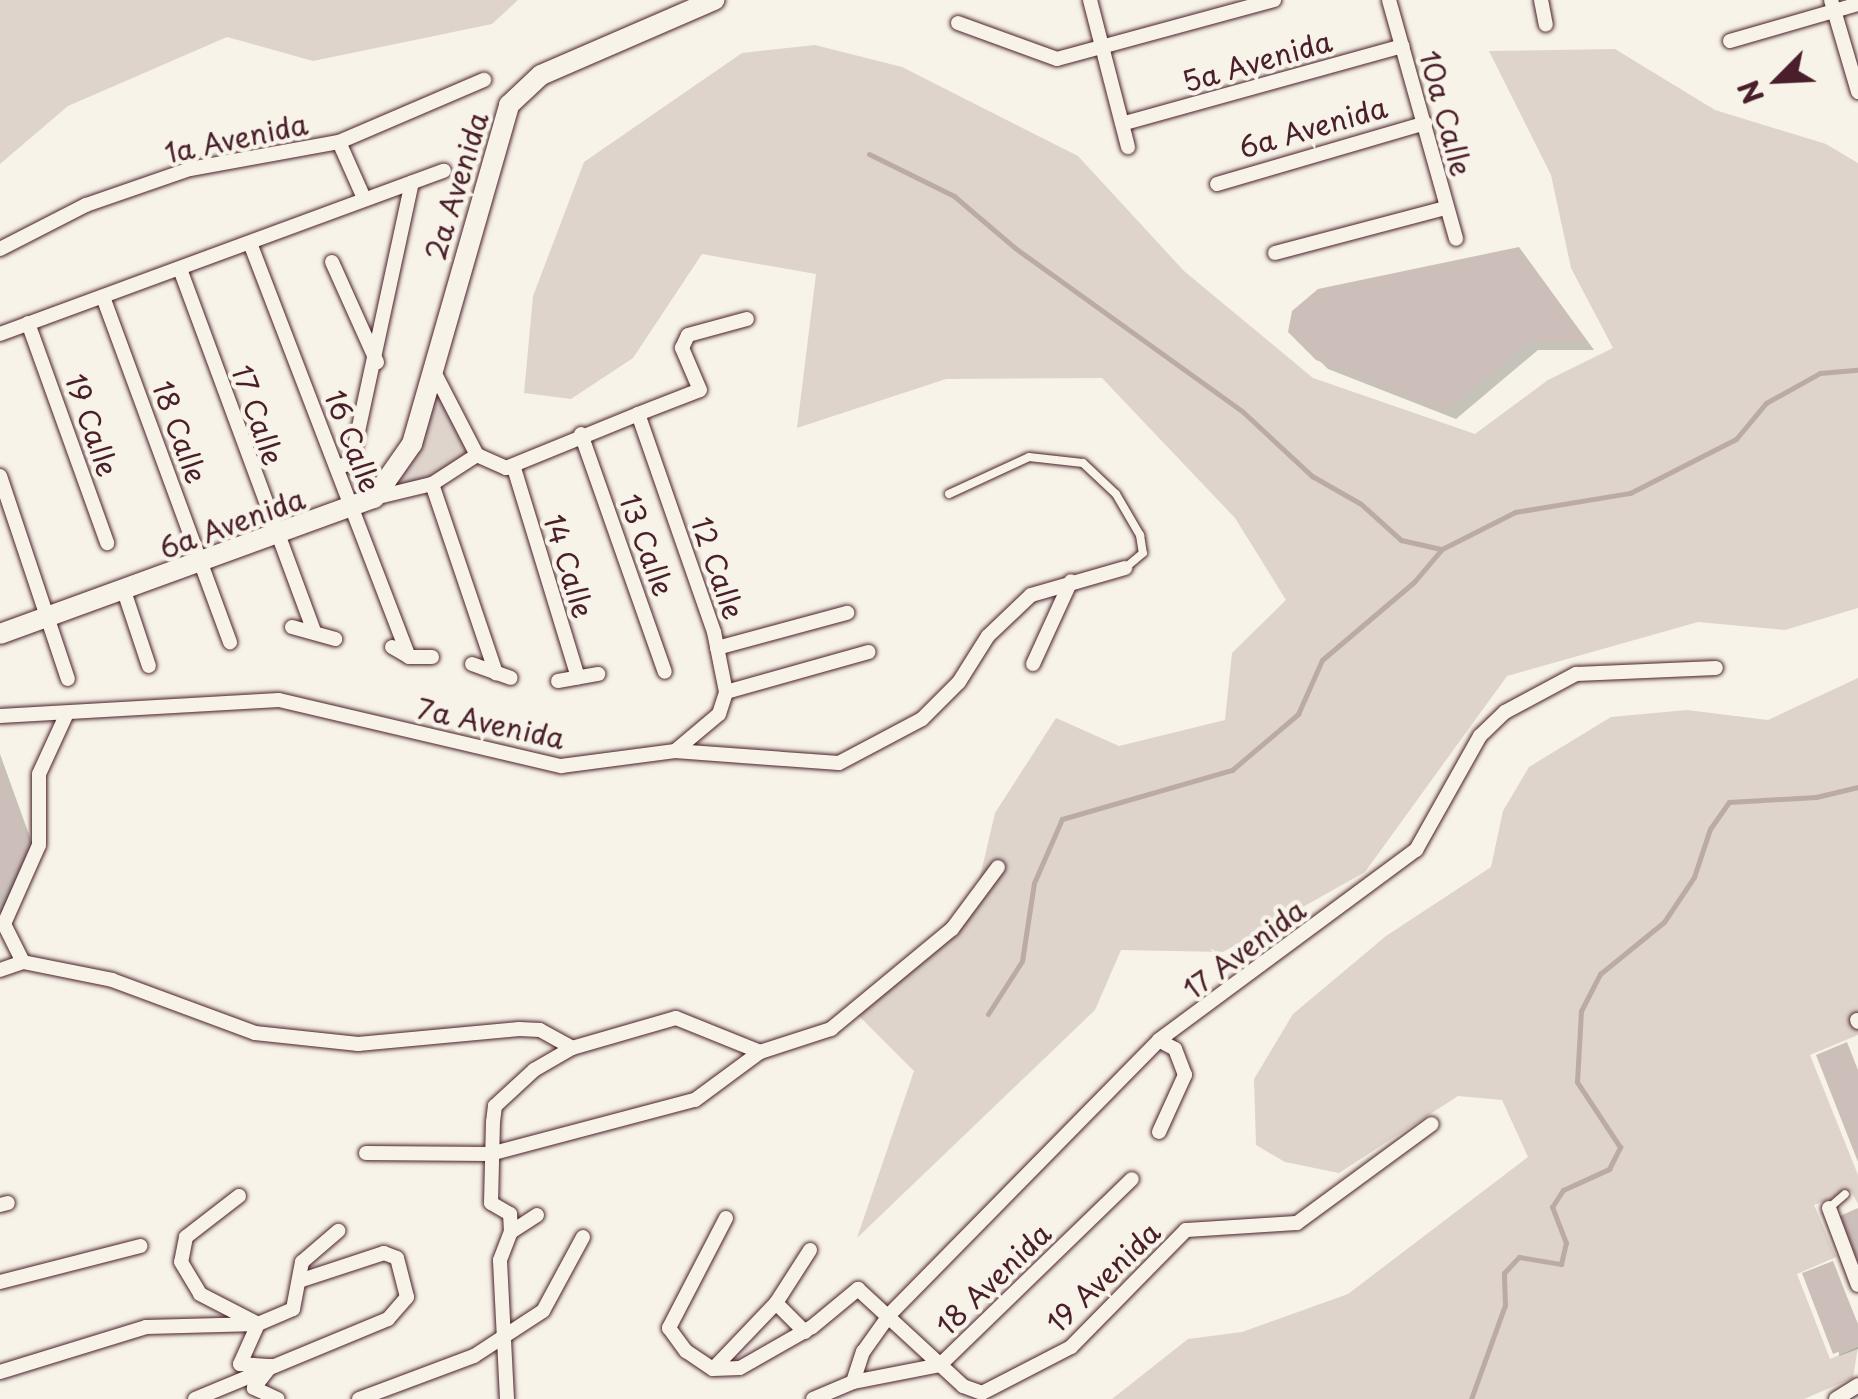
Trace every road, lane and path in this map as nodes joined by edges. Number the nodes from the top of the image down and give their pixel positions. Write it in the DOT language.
graph roads {
  1 [pos="714,0"];
  2 [pos="1090,0"];
  3 [pos="1274,0"];
  4 [pos="1389,0"];
  5 [pos="1541,0"];
  6 [pos="1858,4"];
  7 [pos="1832,5"];
  8 [pos="958,23"];
  9 [pos="1546,25"];
  10 [pos="1730,42"];
  11 [pos="1103,46"];
  12 [pos="1402,46"];
  13 [pos="484,80"];
  14 [pos="1857,89"];
  15 [pos="1424,123"];
  16 [pos="1124,124"];
  17 [pos="339,142"];
  18 [pos="1128,147"];
  19 [pos="444,171"];
  20 [pos="412,183"];
  21 [pos="1217,184"];
  22 [pos="363,196"];
  23 [pos="1445,208"];
  24 [pos="1456,239"];
  25 [pos="250,244"];
  26 [pos="0,250"];
  27 [pos="1275,254"];
  28 [pos="332,262"];
  29 [pos="180,269"];
  30 [pos="103,297"];
  31 [pos="747,319"];
  32 [pos="28,323"];
  33 [pos="0,334"];
  34 [pos="377,362"];
  35 [pos="432,367"];
  36 [pos="638,414"];
  37 [pos="580,434"];
  38 [pos="477,455"];
  39 [pos="338,466"];
  40 [pos="514,468"];
  41 [pos="0,476"];
  42 [pos="432,484"];
  43 [pos="949,494"];
  44 [pos="374,498"];
  45 [pos="352,508"];
  46 [pos="274,537"];
  47 [pos="107,544"];
  48 [pos="202,562"];
  49 [pos="1132,564"];
  50 [pos="1071,581"];
  51 [pos="124,591"];
  52 [pos="847,613"];
  53 [pos="49,618"];
  54 [pos="292,627"];
  55 [pos="314,632"];
  56 [pos="0,634"];
  57 [pos="335,639"];
  58 [pos="230,642"];
  59 [pos="392,647"];
  60 [pos="717,648"];
  61 [pos="868,652"];
  62 [pos="432,656"];
  63 [pos="410,657"];
  64 [pos="472,664"];
  65 [pos="1033,664"];
  66 [pos="149,666"];
  67 [pos="1716,668"];
  68 [pos="666,672"];
  69 [pos="598,674"];
  70 [pos="578,678"];
  71 [pos="68,679"];
  72 [pos="558,681"];
  73 [pos="726,692"];
  74 [pos="67,714"];
  75 [pos="0,716"];
  76 [pos="676,750"];
  77 [pos="998,867"];
  78 [pos="23,962"];
  79 [pos="0,970"];
  80 [pos="1160,1040"];
  81 [pos="572,1048"];
  82 [pos="760,1052"];
  83 [pos="1432,1124"];
  84 [pos="1159,1132"];
  85 [pos="366,1154"];
  86 [pos="490,1154"];
  87 [pos="1132,1180"];
  88 [pos="1845,1194"];
  89 [pos="240,1196"];
  90 [pos="1829,1208"];
  91 [pos="537,1215"];
  92 [pos="726,1218"];
  93 [pos="338,1231"];
  94 [pos="512,1232"];
  95 [pos="583,1237"];
  96 [pos="140,1246"];
  97 [pos="810,1250"];
  98 [pos="302,1280"];
  99 [pos="0,1282"];
  100 [pos="1858,1285"];
  101 [pos="776,1303"];
  102 [pos="890,1314"];
  103 [pos="258,1324"];
  104 [pos="805,1332"];
  105 [pos="502,1341"];
  106 [pos="940,1365"];
  107 [pos="271,1366"];
  108 [pos="714,1368"];
  109 [pos="0,1372"];
  110 [pos="852,1382"];
  111 [pos="1858,1386"];
  112 [pos="1858,1395"];
  113 [pos="1837,1398"];
  114 [pos="195,1399"];
  115 [pos="278,1399"];
  116 [pos="359,1399"];
  117 [pos="506,1399"];
  118 [pos="813,1399"];
  1 -- 35 [label="main road, 2a Avenida"];
  2 -- 11 [label="street"];
  3 -- 11 [label="street"];
  4 -- 12 [label="street, 10a Calle"];
  5 -- 9 [label="street"];
  6 -- 7 [label="street"];
  7 -- 10 [label="street"];
  7 -- 14 [label="street"];
  8 -- 11 [label="street"];
  11 -- 16 [label="street"];
  12 -- 15 [label="street, 10a Calle"];
  12 -- 16 [label="street, 5a Avenida"];
  13 -- 17 [label="street, 1a Avenida"];
  15 -- 21 [label="street, 6a Avenida"];
  15 -- 23 [label="street, 10a Calle"];
  16 -- 18 [label="street"];
  17 -- 22 [label="street"];
  17 -- 26 [label="street, 1a Avenida"];
  19 -- 20 [label="street, 2a Avenida"];
  20 -- 22 [label="street, 2a Avenida"];
  20 -- 34 [label="street"];
  22 -- 25 [label="street, 2a Avenida"];
  23 -- 24 [label="street, 10a Calle"];
  23 -- 27 [label="street"];
  25 -- 29 [label="street, 2a Avenida"];
  25 -- 39 [label="street, 16 Calle"];
  28 -- 34 [label="street"];
  29 -- 30 [label="street, 2a Avenida"];
  29 -- 46 [label="street, 17 Calle"];
  30 -- 32 [label="street, 2a Avenida"];
  30 -- 48 [label="street, 18 Calle"];
  31 -- 36 [label="street"];
  32 -- 33 [label="street, 2a Avenida"];
  32 -- 47 [label="street, 19 Calle"];
  34 -- 39 [label="street"];
  35 -- 38 [label="street"];
  35 -- 44 [label="main road, 2a Avenida"];
  36 -- 37 [label="street"];
  36 -- 60 [label="street, 12 Calle"];
  37 -- 40 [label="street"];
  37 -- 68 [label="street, 13 Calle"];
  38 -- 40 [label="street"];
  38 -- 42 [label="street, 6a Avenida"];
  39 -- 45 [label="street, 16 Calle"];
  40 -- 70 [label="street, 14 Calle"];
  41 -- 53 [label="street"];
  42 -- 44 [label="street, 6a Avenida"];
  42 -- 64 [label="street"];
  43 -- 49 [label="lane"];
  44 -- 45 [label="main road, 6a Avenida"];
  45 -- 46 [label="main road, 6a Avenida"];
  45 -- 63 [label="street, 16 Calle"];
  46 -- 48 [label="main road, 6a Avenida"];
  46 -- 55 [label="street, 17 Calle"];
  48 -- 51 [label="main road, 6a Avenida"];
  48 -- 58 [label="street, 18 Calle"];
  49 -- 50 [label="street, 7a Avenida"];
  50 -- 65 [label="street"];
  50 -- 76 [label="street, 7a Avenida"];
  51 -- 53 [label="main road, 6a Avenida"];
  51 -- 66 [label="street"];
  52 -- 60 [label="street"];
  53 -- 56 [label="main road, 6a Avenida"];
  53 -- 71 [label="street"];
  54 -- 55 [label="street"];
  55 -- 57 [label="street"];
  59 -- 63 [label="street"];
  60 -- 73 [label="street, 12 Calle"];
  61 -- 73 [label="street"];
  62 -- 63 [label="street"];
  67 -- 80 [label="street, 17 Avenida"];
  69 -- 70 [label="street"];
  70 -- 72 [label="street"];
  73 -- 76 [label="street"];
  74 -- 75 [label="street, 7a Avenida"];
  74 -- 76 [label="street, 7a Avenida"];
  74 -- 78 [label="street"];
  77 -- 82 [label="street"];
  78 -- 79 [label="street"];
  78 -- 81 [label="street"];
  80 -- 84 [label="street"];
  80 -- 102 [label="street, 17 Avenida"];
  81 -- 82 [label="street"];
  81 -- 86 [label="street"];
  82 -- 86 [label="street"];
  83 -- 106 [label="street, 19 Avenida"];
  85 -- 86 [label="street"];
  86 -- 94 [label="street"];
  87 -- 106 [label="street, 18 Avenida"];
  88 -- 90 [label="lane"];
  89 -- 103 [label="street"];
  90 -- 100 [label="street"];
  91 -- 94 [label="street"];
  92 -- 108 [label="street"];
  93 -- 98 [label="street"];
  94 -- 105 [label="street"];
  95 -- 105 [label="street"];
  96 -- 99 [label="street"];
  97 -- 101 [label="street"];
  98 -- 103 [label="street"];
  98 -- 107 [label="street"];
  101 -- 104 [label="street"];
  101 -- 108 [label="street"];
  102 -- 104 [label="street"];
  102 -- 106 [label="street"];
  102 -- 110 [label="street, 17 Avenida"];
  103 -- 107 [label="street"];
  103 -- 109 [label="street"];
  104 -- 108 [label="street"];
  105 -- 116 [label="street"];
  105 -- 117 [label="street"];
  106 -- 110 [label="street, 18 Avenida"];
  107 -- 114 [label="street"];
  107 -- 115 [label="street"];
  110 -- 118 [label="street, 18 Avenida"];
  111 -- 113 [label="street"];
  112 -- 113 [label="street"];
}
